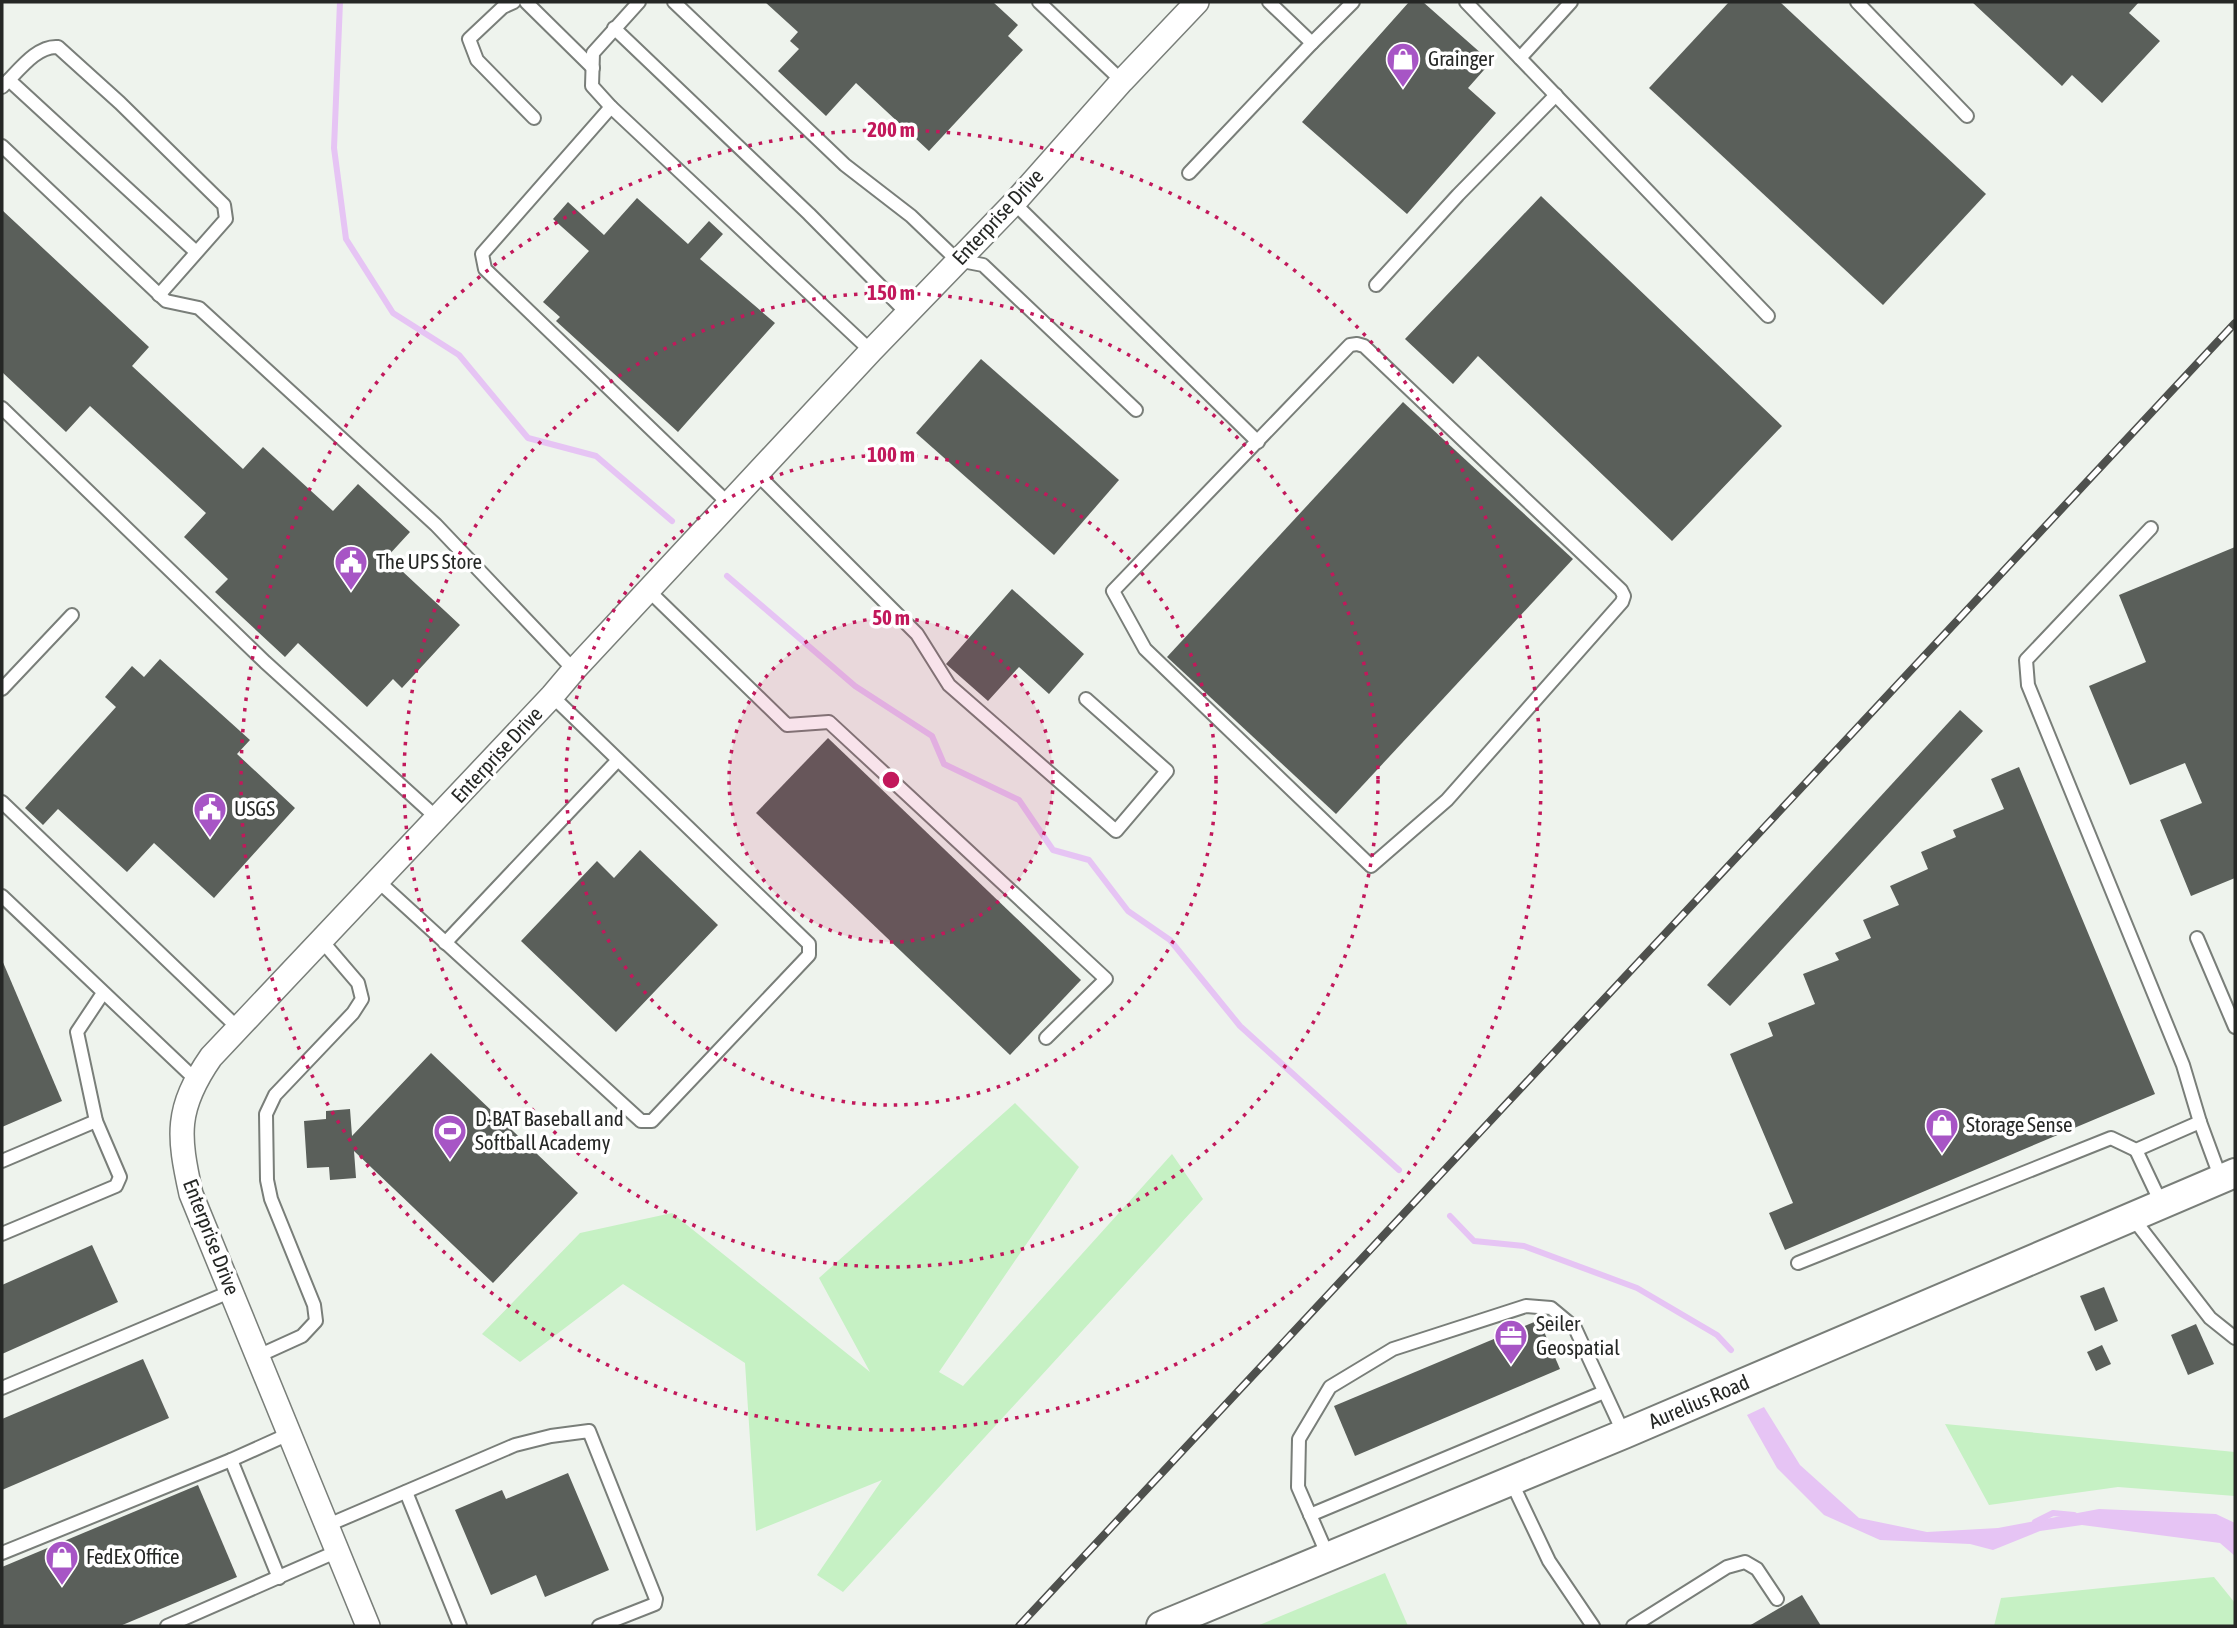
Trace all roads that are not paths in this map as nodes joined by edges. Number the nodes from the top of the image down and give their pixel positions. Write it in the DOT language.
graph roads {
  1 [pos="514,2"];
  2 [pos="527,2"];
  3 [pos="639,2"];
  4 [pos="674,2"];
  5 [pos="1039,2"];
  6 [pos="1198,2"];
  7 [pos="1269,2"];
  8 [pos="1353,2"];
  9 [pos="1466,2"];
  10 [pos="1571,2"];
  11 [pos="1857,2"];
  12 [pos="614,28"];
  13 [pos="1312,43"];
  14 [pos="1520,58"];
  15 [pos="593,68"];
  16 [pos="1122,81"];
  17 [pos="5,83"];
  18 [pos="1556,95"];
  19 [pos="611,107"];
  20 [pos="1967,116"];
  21 [pos="534,118"];
  22 [pos="2,146"];
  23 [pos="1189,173"];
  24 [pos="1013,203"];
  25 [pos="197,252"];
  26 [pos="957,260"];
  27 [pos="1376,285"];
  28 [pos="159,295"];
  29 [pos="907,313"];
  30 [pos="1768,316"];
  31 [pos="871,351"];
  32 [pos="2,408"];
  33 [pos="1136,410"];
  34 [pos="1258,442"];
  35 [pos="758,475"];
  36 [pos="729,504"];
  37 [pos="2151,528"];
  38 [pos="648,590"];
  39 [pos="72,615"];
  40 [pos="574,670"];
  41 [pos="2,689"];
  42 [pos="552,696"];
  43 [pos="1086,699"];
  44 [pos="618,760"];
  45 [pos="2,802"];
  46 [pos="437,818"];
  47 [pos="378,881"];
  48 [pos="2,897"];
  49 [pos="2197,938"];
  50 [pos="322,941"];
  51 [pos="445,943"];
  52 [pos="103,993"];
  53 [pos="2235,1027"];
  54 [pos="238,1028"];
  55 [pos="1046,1038"];
  56 [pos="195,1079"];
  57 [pos="96,1121"];
  58 [pos="2200,1122"];
  59 [pos="2136,1150"];
  60 [pos="2,1161"];
  61 [pos="2228,1176"];
  62 [pos="2162,1205"];
  63 [pos="2132,1217"];
  64 [pos="2,1234"];
  65 [pos="1797,1263"];
  66 [pos="232,1291"];
  67 [pos="2235,1338"];
  68 [pos="258,1356"];
  69 [pos="2,1388"];
  70 [pos="1604,1392"];
  71 [pos="291,1433"];
  72 [pos="1624,1434"];
  73 [pos="231,1460"];
  74 [pos="1511,1481"];
  75 [pos="406,1492"];
  76 [pos="1310,1515"];
  77 [pos="328,1525"];
  78 [pos="338,1551"];
  79 [pos="2,1553"];
  80 [pos="1328,1557"];
  81 [pos="279,1578"];
  82 [pos="1777,1599"];
  83 [pos="363,1625"];
  84 [pos="167,1626"];
  85 [pos="460,1626"];
  86 [pos="599,1626"];
  87 [pos="1161,1626"];
  88 [pos="1593,1626"];
  89 [pos="1633,1626"];
  1 -- 21 [label="lane"];
  2 -- 15 [label="lane"];
  3 -- 12 [label="lane"];
  4 -- 26 [label="lane"];
  5 -- 16 [label="lane"];
  6 -- 16 [label="street, Enterprise Drive"];
  7 -- 13 [label="lane"];
  8 -- 13 [label="lane"];
  9 -- 14 [label="lane"];
  10 -- 14 [label="lane"];
  11 -- 20 [label="lane"];
  12 -- 15 [label="lane"];
  12 -- 29 [label="lane"];
  13 -- 23 [label="lane"];
  14 -- 18 [label="lane"];
  15 -- 19 [label="lane"];
  16 -- 24 [label="street, Enterprise Drive"];
  17 -- 25 [label="lane"];
  17 -- 25 [label="lane"];
  18 -- 27 [label="lane"];
  18 -- 30 [label="lane"];
  19 -- 31 [label="lane"];
  19 -- 36 [label="lane"];
  22 -- 28 [label="lane"];
  24 -- 26 [label="street, Enterprise Drive"];
  24 -- 34 [label="lane"];
  25 -- 28 [label="lane"];
  26 -- 29 [label="street, Enterprise Drive"];
  26 -- 33 [label="lane"];
  28 -- 40 [label="lane"];
  29 -- 31 [label="street, Enterprise Drive"];
  31 -- 35 [label="street, Enterprise Drive"];
  32 -- 46 [label="lane"];
  34 -- 34 [label="lane"];
  35 -- 36 [label="street, Enterprise Drive"];
  35 -- 43 [label="lane"];
  36 -- 38 [label="street, Enterprise Drive"];
  37 -- 58 [label="lane"];
  38 -- 40 [label="street, Enterprise Drive"];
  38 -- 55 [label="lane"];
  39 -- 41 [label="lane"];
  40 -- 42 [label="street, Enterprise Drive"];
  42 -- 44 [label="lane"];
  42 -- 46 [label="street, Enterprise Drive"];
  44 -- 51 [label="lane"];
  44 -- 51 [label="lane"];
  45 -- 54 [label="lane"];
  46 -- 47 [label="street, Enterprise Drive"];
  47 -- 50 [label="street, Enterprise Drive"];
  47 -- 51 [label="lane"];
  48 -- 52 [label="lane"];
  49 -- 53 [label="lane"];
  50 -- 54 [label="street, Enterprise Drive"];
  50 -- 68 [label="lane"];
  52 -- 56 [label="lane"];
  52 -- 57 [label="lane"];
  54 -- 56 [label="street, Enterprise Drive"];
  56 -- 66 [label="street, Enterprise Drive"];
  57 -- 60 [label="lane"];
  57 -- 64 [label="lane"];
  58 -- 59 [label="lane"];
  58 -- 61 [label="lane"];
  59 -- 62 [label="lane"];
  59 -- 65 [label="lane"];
  61 -- 62 [label="street, Aurelius Road"];
  62 -- 63 [label="street, Aurelius Road"];
  63 -- 67 [label="lane"];
  63 -- 72 [label="street, Aurelius Road"];
  66 -- 68 [label="street, Enterprise Drive"];
  66 -- 69 [label="lane"];
  68 -- 71 [label="street, Enterprise Drive"];
  70 -- 72 [label="lane"];
  70 -- 76 [label="lane"];
  70 -- 76 [label="lane"];
  71 -- 73 [label="lane"];
  71 -- 77 [label="street, Enterprise Drive"];
  72 -- 74 [label="street, Aurelius Road"];
  73 -- 79 [label="lane"];
  73 -- 81 [label="lane"];
  74 -- 80 [label="street, Aurelius Road"];
  74 -- 88 [label="lane"];
  75 -- 77 [label="lane"];
  75 -- 85 [label="lane"];
  75 -- 86 [label="lane"];
  76 -- 80 [label="lane"];
  77 -- 78 [label="street, Enterprise Drive"];
  78 -- 81 [label="lane"];
  78 -- 83 [label="street, Enterprise Drive"];
  80 -- 87 [label="street, Aurelius Road"];
  81 -- 84 [label="lane"];
  82 -- 89 [label="lane"];
}
